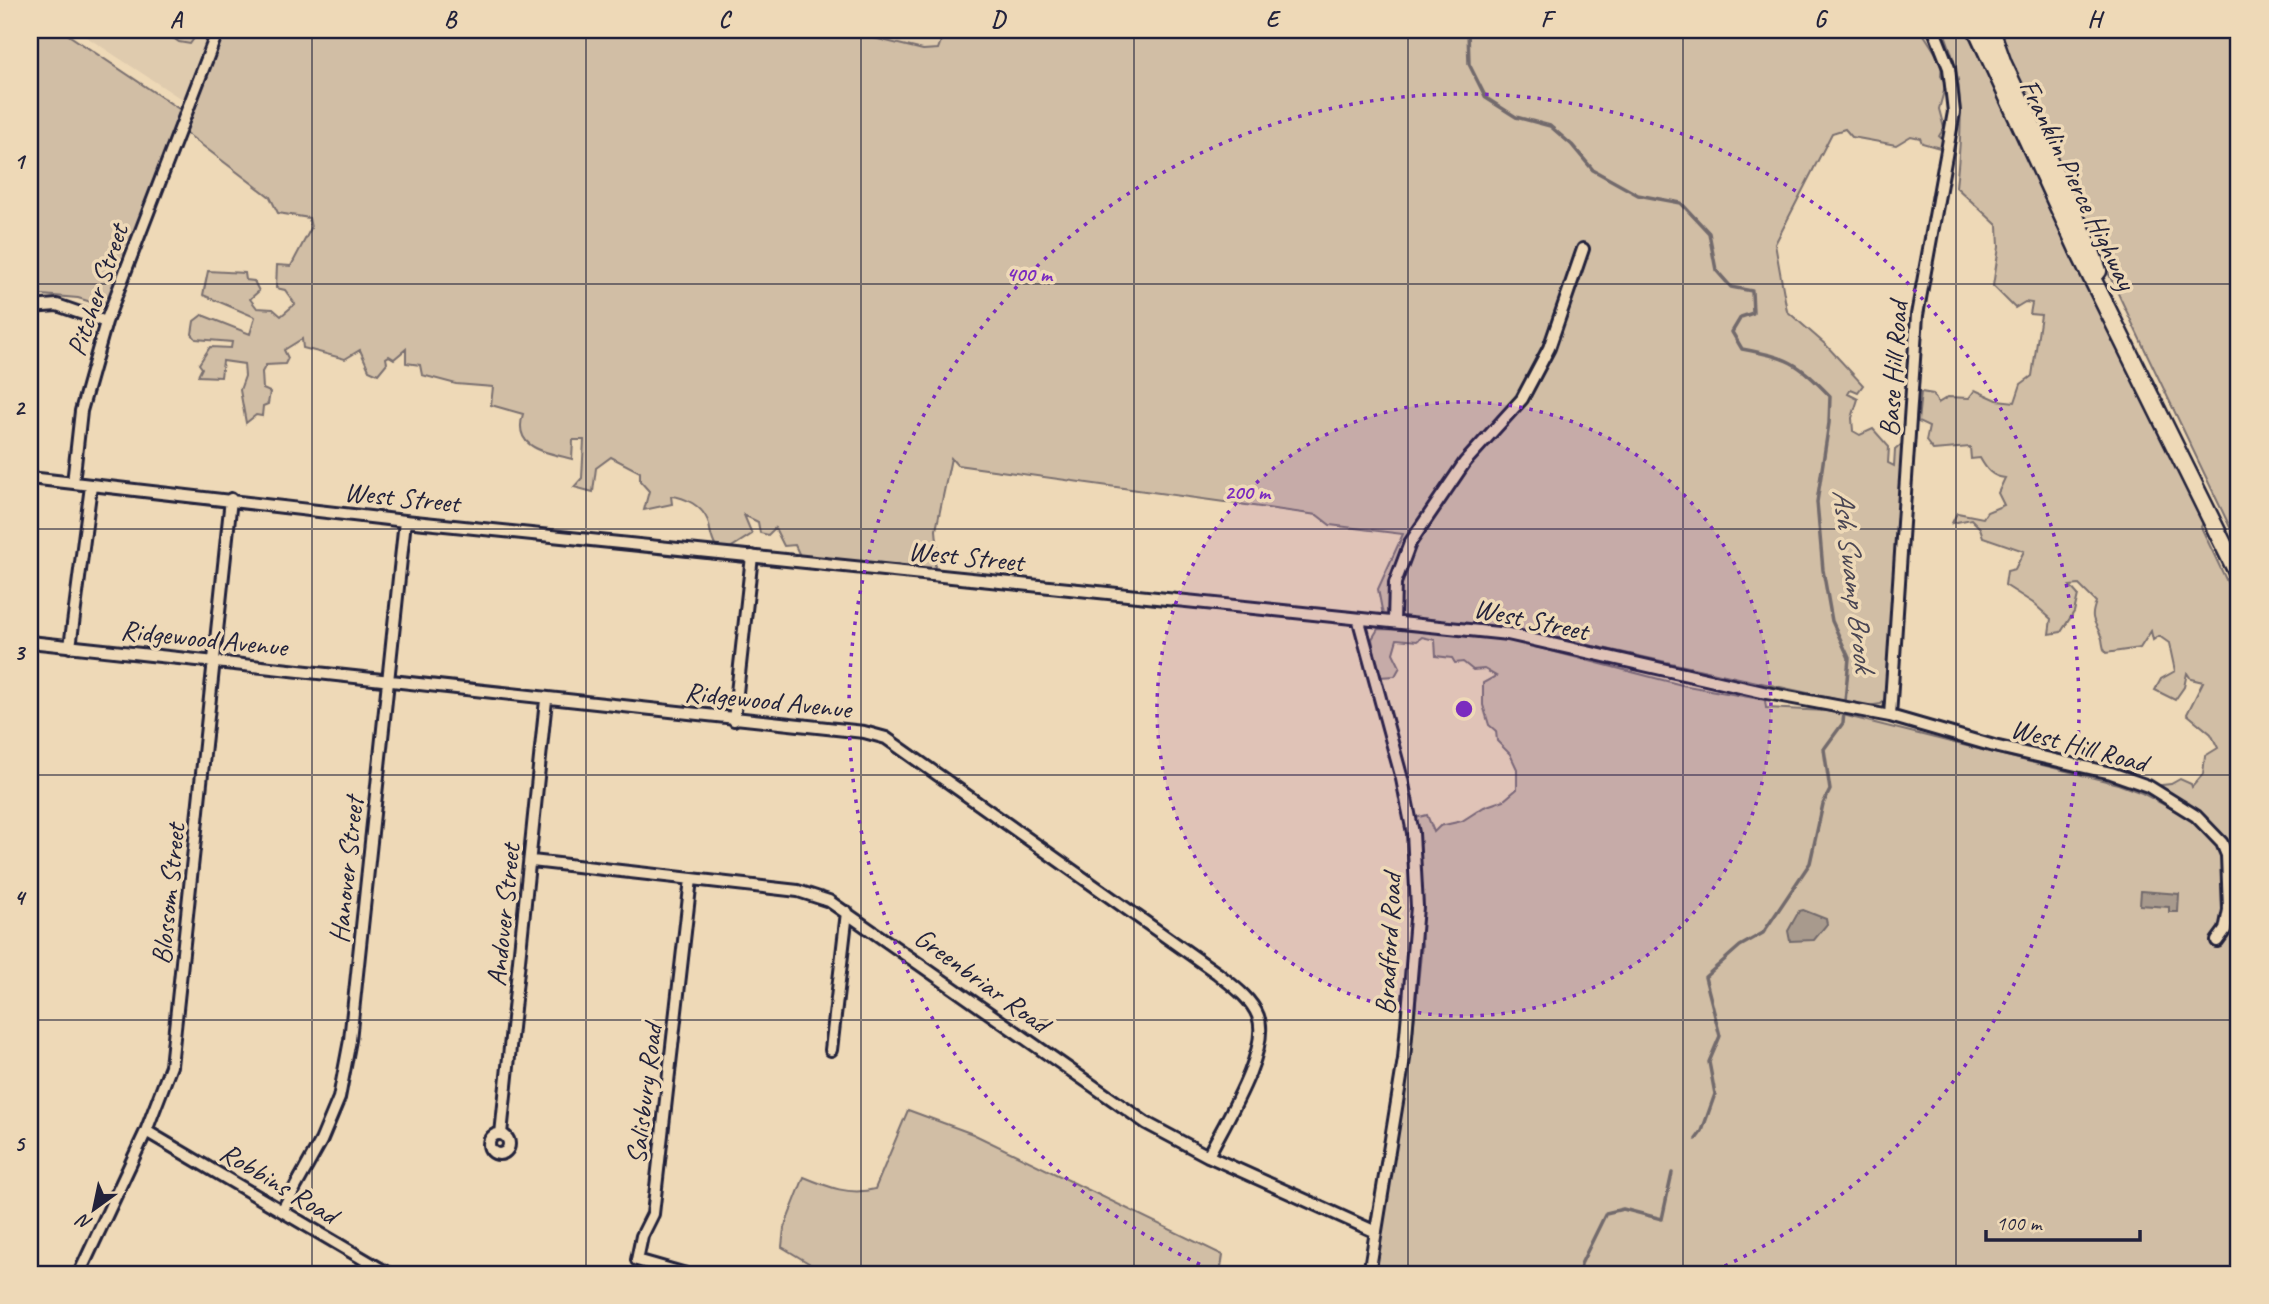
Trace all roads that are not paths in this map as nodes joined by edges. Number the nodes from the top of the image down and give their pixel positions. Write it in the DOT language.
graph roads {
  1 [pos="218,30"];
  2 [pos="1934,30"];
  3 [pos="1977,30"];
  4 [pos="1990,30"];
  5 [pos="1583,249"];
  6 [pos="30,307"];
  7 [pos="106,322"];
  8 [pos="2116,323"];
  9 [pos="30,478"];
  10 [pos="73,483"];
  11 [pos="91,486"];
  12 [pos="231,499"];
  13 [pos="405,521"];
  14 [pos="752,556"];
  15 [pos="2239,576"];
  16 [pos="1359,621"];
  17 [pos="1394,622"];
  18 [pos="30,642"];
  19 [pos="69,647"];
  20 [pos="215,662"];
  21 [pos="388,680"];
  22 [pos="546,700"];
  23 [pos="1890,716"];
  24 [pos="734,719"];
  25 [pos="532,861"];
  26 [pos="691,878"];
  27 [pos="847,912"];
  28 [pos="2217,941"];
  29 [pos="831,1050"];
  30 [pos="146,1131"];
  31 [pos="501,1134"];
  32 [pos="1208,1156"];
  33 [pos="282,1211"];
  34 [pos="1376,1232"];
  35 [pos="79,1274"];
  36 [pos="389,1274"];
  37 [pos="686,1274"];
  38 [pos="1369,1274"];
  1 -- 7 [label="street, Pitcher Street"];
  2 -- 23 [label="street, Base Hill Road"];
  3 -- 8 [label="highway, Franklin Pierce Highway"];
  4 -- 8 [label="highway, Franklin Pierce Highway"];
  5 -- 17 [label="street"];
  6 -- 7 [label="street"];
  7 -- 10 [label="street, Pitcher Street"];
  8 -- 15 [label="highway, Franklin Pierce Highway"];
  9 -- 10 [label="street, West Street"];
  10 -- 11 [label="street, West Street"];
  11 -- 12 [label="street, West Street"];
  11 -- 19 [label="street"];
  12 -- 13 [label="street, West Street"];
  12 -- 20 [label="street, Blossom Street"];
  13 -- 14 [label="street, West Street"];
  13 -- 21 [label="street, Hanover Street"];
  14 -- 16 [label="street, West Street"];
  14 -- 24 [label="street"];
  16 -- 17 [label="street, West Street"];
  16 -- 34 [label="street, Bradford Road"];
  17 -- 23 [label="street, West Street"];
  18 -- 19 [label="street, Ridgewood Avenue"];
  19 -- 20 [label="street, Ridgewood Avenue"];
  20 -- 21 [label="street, Ridgewood Avenue"];
  20 -- 30 [label="street, Blossom Street"];
  21 -- 22 [label="street, Ridgewood Avenue"];
  21 -- 33 [label="street, Hanover Street"];
  22 -- 24 [label="street, Ridgewood Avenue"];
  22 -- 25 [label="street, Andover Street"];
  23 -- 28 [label="street, West Hill Road"];
  24 -- 32 [label="street, Ridgewood Avenue"];
  25 -- 26 [label="street, Greenbriar Road"];
  25 -- 31 [label="street, Andover Street"];
  26 -- 27 [label="street, Greenbriar Road"];
  26 -- 37 [label="street, Salisbury Road"];
  27 -- 29 [label="street"];
  27 -- 32 [label="street, Greenbriar Road"];
  30 -- 33 [label="street, Robbins Road"];
  30 -- 35 [label="street, Blossom Street"];
  32 -- 34 [label="street, Greenbriar Road"];
  33 -- 36 [label="street, Robbins Road"];
  34 -- 38 [label="street, Bradford Road"];
}
